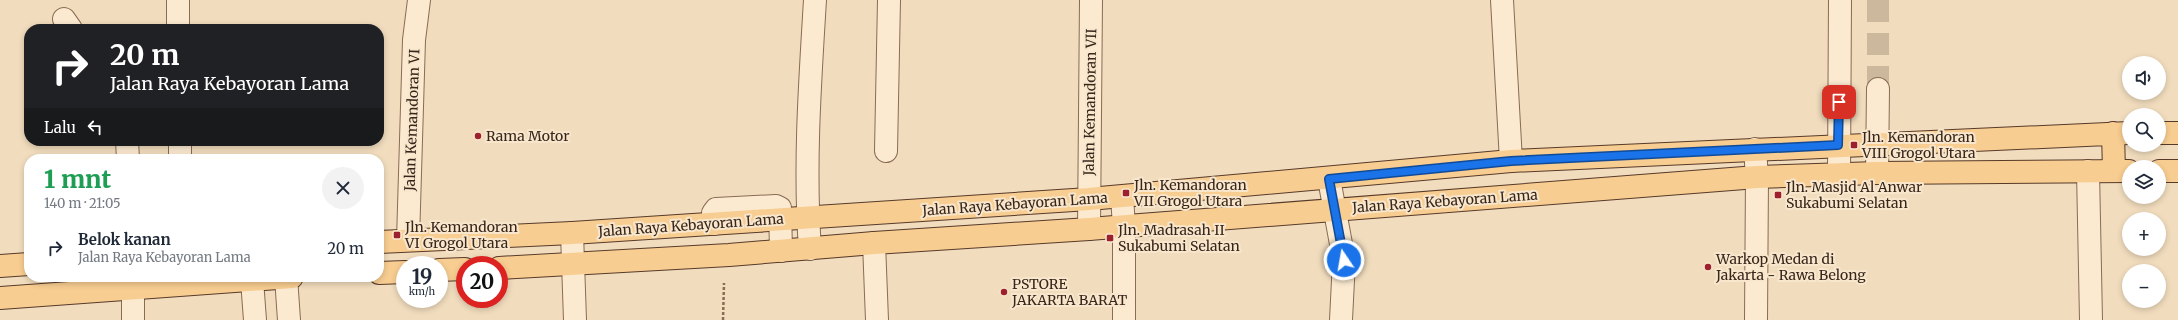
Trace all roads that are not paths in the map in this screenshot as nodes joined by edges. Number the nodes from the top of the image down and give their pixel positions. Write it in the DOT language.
graph roads {
  1 [pos="178,0"];
  2 [pos="419,0"];
  3 [pos="815,0"];
  4 [pos="889,0"];
  5 [pos="1091,0"];
  6 [pos="1502,0"];
  7 [pos="1840,0"];
  8 [pos="178,24"];
  9 [pos="1878,89"];
  10 [pos="2121,133"];
  11 [pos="2166,133"];
  12 [pos="2178,133"];
  13 [pos="1877,143"];
  14 [pos="1838,145"];
  15 [pos="1755,149"];
  16 [pos="886,151"];
  17 [pos="1584,158"];
  18 [pos="1511,161"];
  19 [pos="1473,165"];
  20 [pos="2088,171"];
  21 [pos="2121,171"];
  22 [pos="2166,171"];
  23 [pos="2178,171"];
  24 [pos="1877,173"];
  25 [pos="1839,174"];
  26 [pos="1757,177"];
  27 [pos="1329,179"];
  28 [pos="1588,190"];
  29 [pos="1122,197"];
  30 [pos="1476,198"];
  31 [pos="1088,200"];
  32 [pos="1333,209"];
  33 [pos="808,217"];
  34 [pos="780,219"];
  35 [pos="1124,226"];
  36 [pos="1089,229"];
  37 [pos="572,233"];
  38 [pos="408,240"];
  39 [pos="384,242"];
  40 [pos="874,243"];
  41 [pos="810,249"];
  42 [pos="781,251"];
  43 [pos="24,264"];
  44 [pos="574,264"];
  45 [pos="0,266"];
  46 [pos="508,268"];
  47 [pos="396,272"];
  48 [pos="384,273"];
  49 [pos="225,282"];
  50 [pos="252,282"];
  51 [pos="286,282"];
  52 [pos="132,289"];
  53 [pos="0,298"];
  54 [pos="133,320"];
  55 [pos="255,320"];
  56 [pos="289,320"];
  57 [pos="575,320"];
  58 [pos="877,320"];
  59 [pos="1124,320"];
  60 [pos="1341,320"];
  61 [pos="1756,320"];
  62 [pos="2091,320"];
  1 -- 8 [label="street"];
  2 -- 38 [label="street, Jalan Kemandoran VI"];
  3 -- 33 [label="street"];
  4 -- 16 [label="street"];
  5 -- 31 [label="street, Jalan Kemandoran VII"];
  6 -- 18 [label="street"];
  7 -- 14 [label="street"];
  9 -- 13 [label="street"];
  10 -- 13 [label="main road, Jalan Raya Kebayoran Lama"];
  10 -- 21 [label="main road"];
  11 -- 12 [label="main road"];
  13 -- 14 [label="main road, Jalan Raya Kebayoran Lama"];
  13 -- 24 [label="street"];
  14 -- 15 [label="main road, Jalan Raya Kebayoran Lama"];
  14 -- 25 [label="street"];
  15 -- 17 [label="main road, Jalan Raya Kebayoran Lama"];
  15 -- 26 [label="street"];
  17 -- 18 [label="main road, Jalan Raya Kebayoran Lama"];
  17 -- 28 [label="main road"];
  18 -- 19 [label="main road, Jalan Raya Kebayoran Lama"];
  19 -- 27 [label="main road, Jalan Raya Kebayoran Lama"];
  19 -- 30 [label="main road"];
  20 -- 21 [label="main road, Jalan Raya Kebayoran Lama"];
  20 -- 24 [label="main road, Jalan Raya Kebayoran Lama"];
  20 -- 62 [label="street"];
  22 -- 23 [label="main road"];
  24 -- 25 [label="main road, Jalan Raya Kebayoran Lama"];
  25 -- 26 [label="main road, Jalan Raya Kebayoran Lama"];
  26 -- 28 [label="main road, Jalan Raya Kebayoran Lama"];
  26 -- 61 [label="street"];
  27 -- 29 [label="main road, Jalan Raya Kebayoran Lama"];
  27 -- 32 [label="street"];
  28 -- 30 [label="main road, Jalan Raya Kebayoran Lama"];
  29 -- 31 [label="main road, Jalan Raya Kebayoran Lama"];
  29 -- 35 [label="street"];
  30 -- 32 [label="main road, Jalan Raya Kebayoran Lama"];
  31 -- 33 [label="main road, Jalan Raya Kebayoran Lama"];
  31 -- 36 [label="street, Jalan Kemandoran VII"];
  32 -- 35 [label="main road, Jalan Raya Kebayoran Lama"];
  32 -- 60 [label="street"];
  33 -- 34 [label="main road, Jalan Raya Kebayoran Lama"];
  33 -- 41 [label="street"];
  34 -- 37 [label="main road, Jalan Raya Kebayoran Lama"];
  34 -- 42 [label="street"];
  35 -- 36 [label="main road, Jalan Raya Kebayoran Lama"];
  35 -- 59 [label="street"];
  36 -- 40 [label="main road, Jalan Raya Kebayoran Lama"];
  37 -- 38 [label="main road, Jalan Raya Kebayoran Lama"];
  37 -- 44 [label="street"];
  38 -- 39 [label="main road, Jalan Raya Kebayoran Lama"];
  40 -- 41 [label="main road, Jalan Raya Kebayoran Lama"];
  40 -- 58 [label="street"];
  41 -- 42 [label="main road, Jalan Raya Kebayoran Lama"];
  42 -- 44 [label="main road, Jalan Raya Kebayoran Lama"];
  43 -- 45 [label="main road"];
  44 -- 46 [label="main road, Jalan Raya Kebayoran Lama"];
  44 -- 57 [label="street"];
  47 -- 48 [label="main road"];
  49 -- 52 [label="main road"];
  50 -- 55 [label="street"];
  51 -- 56 [label="street"];
  52 -- 53 [label="main road"];
  52 -- 54 [label="street"];
}
